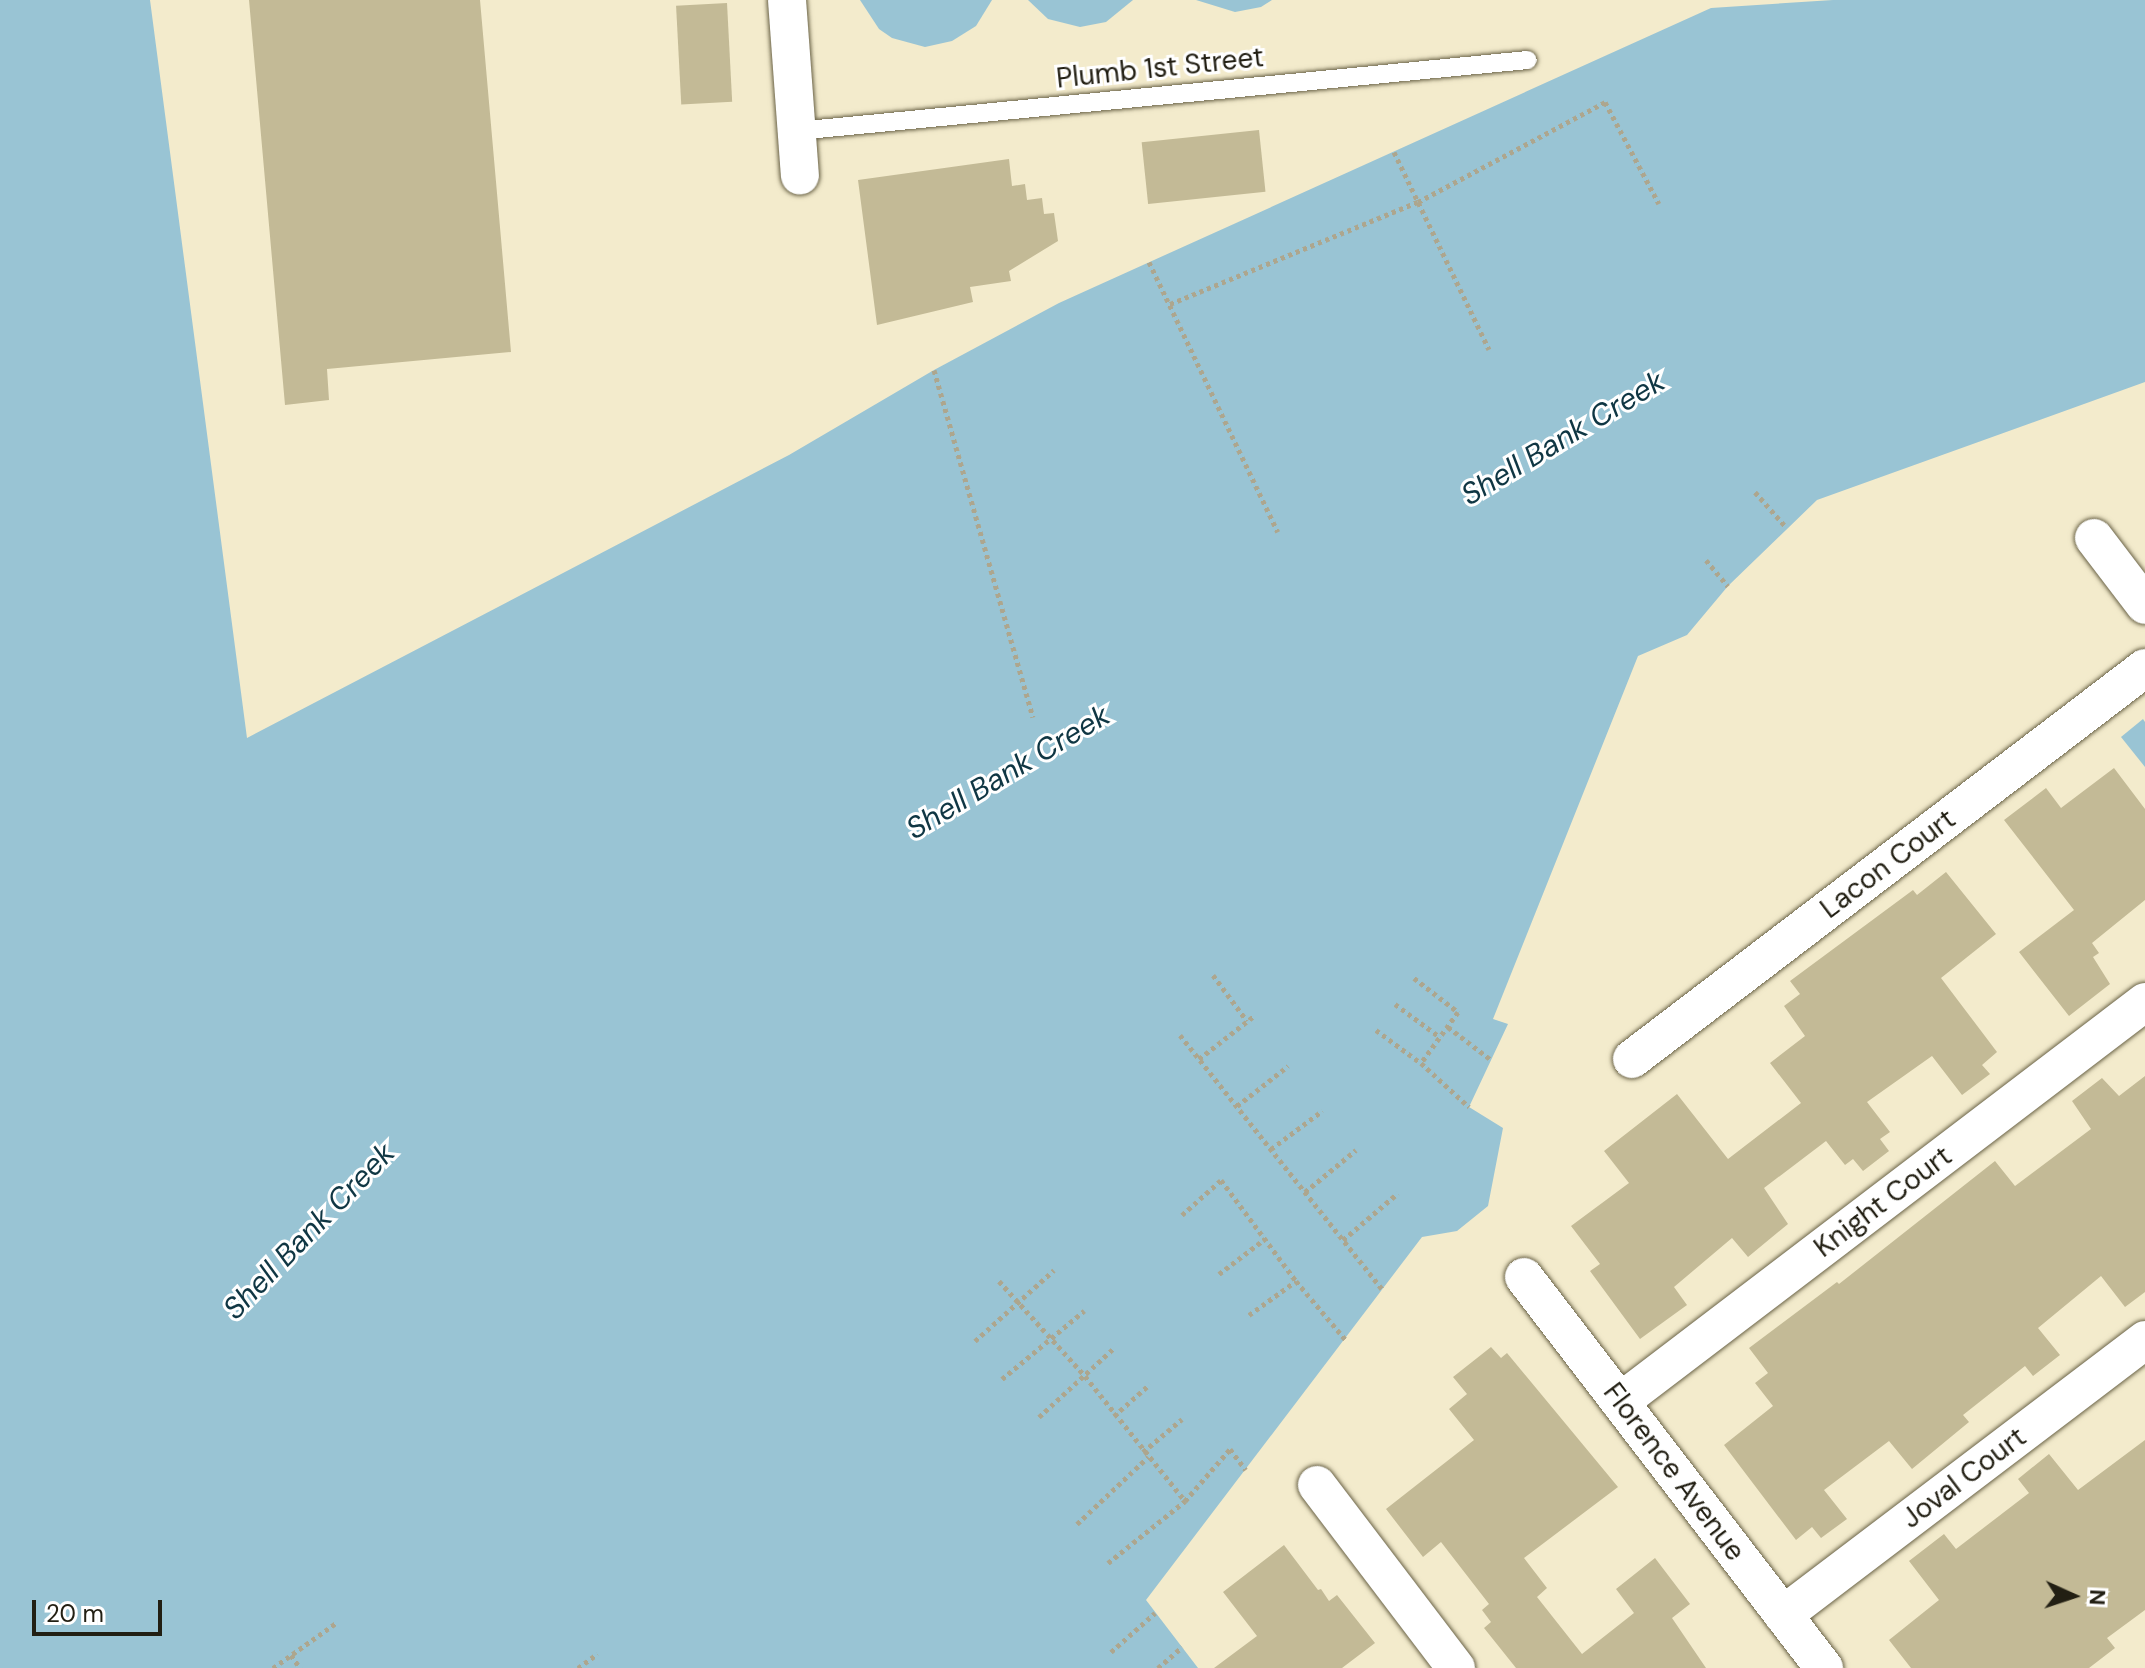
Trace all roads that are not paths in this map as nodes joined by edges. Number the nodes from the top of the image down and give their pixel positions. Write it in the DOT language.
graph roads {
  1 [pos="787,0"];
  2 [pos="1528,60"];
  3 [pos="797,131"];
  4 [pos="800,176"];
  5 [pos="2094,538"];
  6 [pos="2145,605"];
  7 [pos="2145,668"];
  8 [pos="2145,1002"];
  9 [pos="1632,1059"];
  10 [pos="1524,1277"];
  11 [pos="2145,1340"];
  12 [pos="1620,1402"];
  13 [pos="1317,1485"];
  14 [pos="1783,1615"];
  15 [pos="1456,1668"];
  16 [pos="1824,1668"];
  1 -- 3 [label="street"];
  2 -- 3 [label="lane, Plumb 1st Street"];
  3 -- 4 [label="street"];
  5 -- 6 [label="street"];
  7 -- 9 [label="street, Lacon Court"];
  8 -- 12 [label="street, Knight Court"];
  10 -- 12 [label="street, Florence Avenue"];
  11 -- 14 [label="street, Joval Court"];
  12 -- 14 [label="street, Florence Avenue"];
  13 -- 15 [label="street"];
  14 -- 16 [label="street, Florence Avenue"];
}
